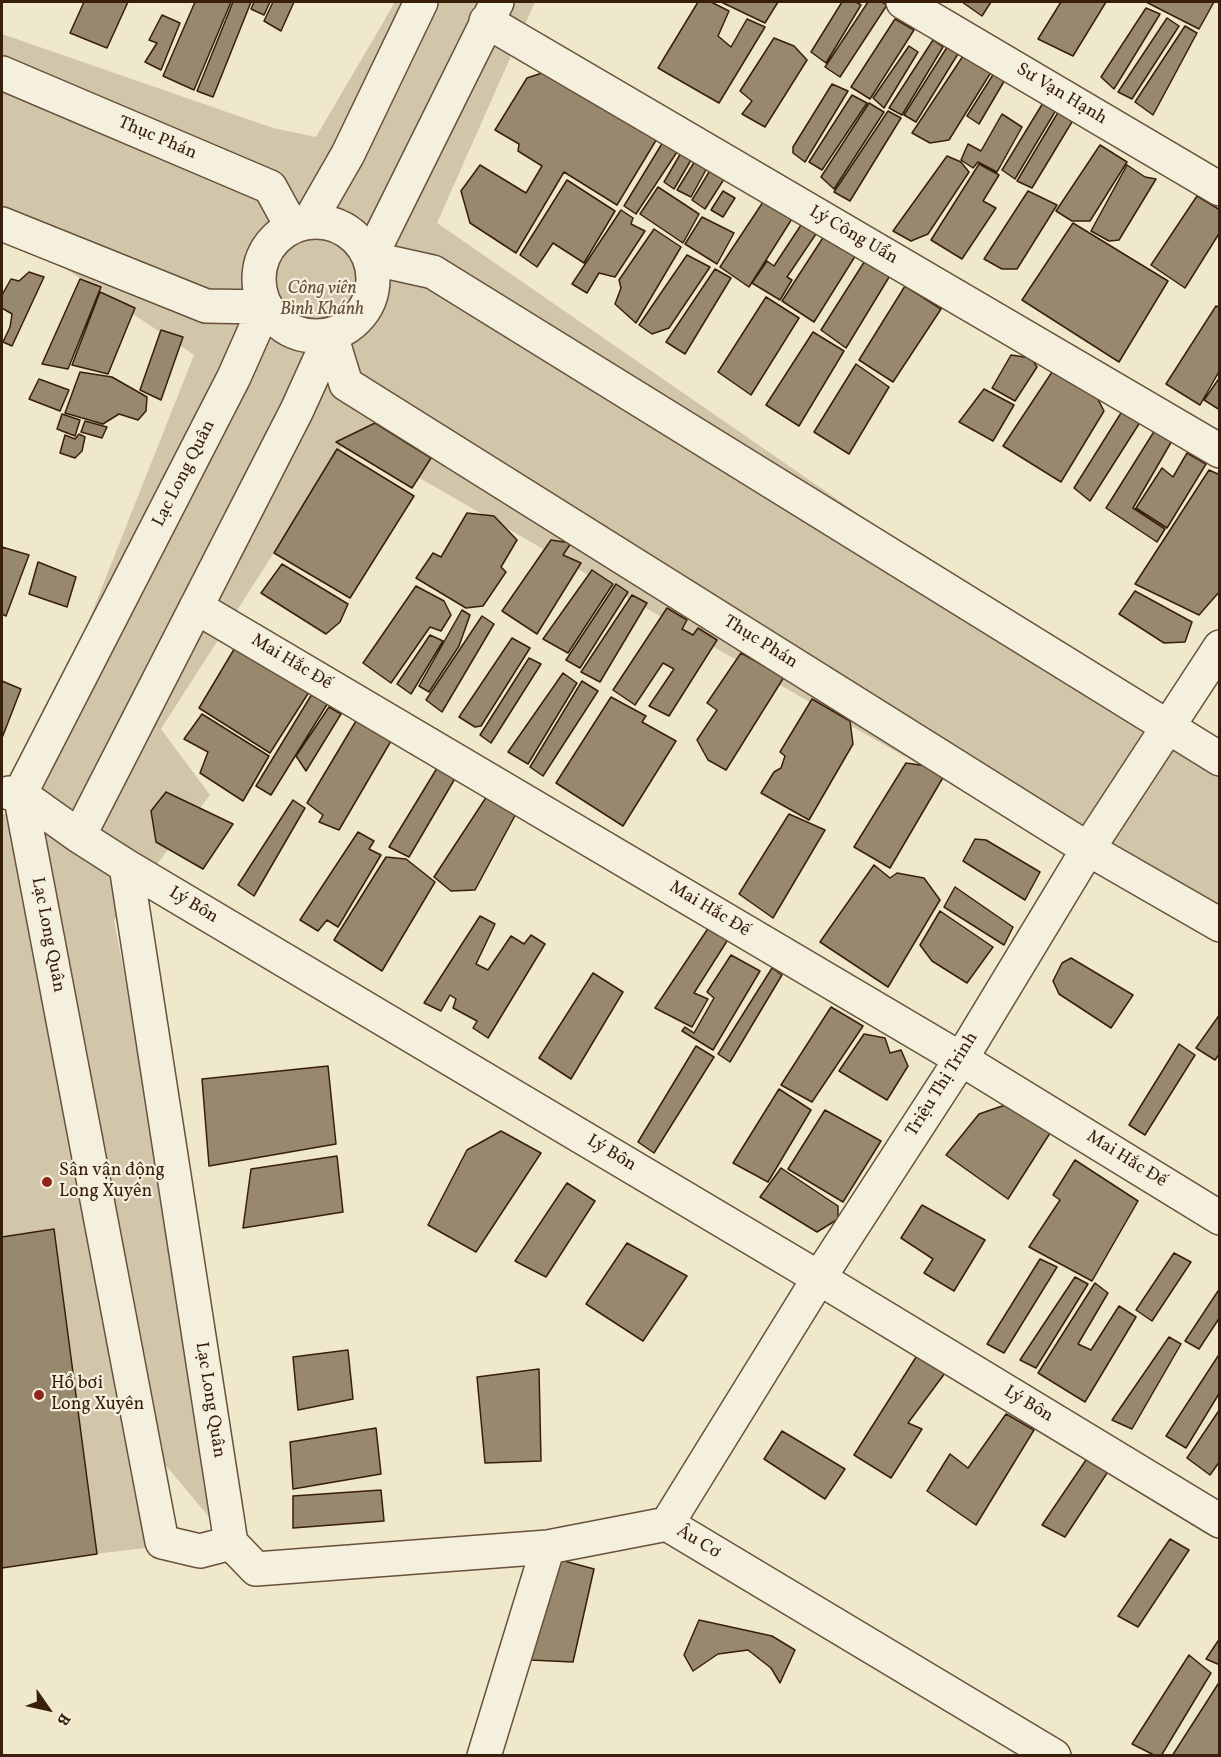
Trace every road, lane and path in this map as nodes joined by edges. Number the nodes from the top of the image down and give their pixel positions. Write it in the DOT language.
graph roads {
  1 [pos="421,2"];
  2 [pos="903,2"];
  3 [pos="492,11"];
  4 [pos="2,73"];
  5 [pos="1220,189"];
  6 [pos="2,224"];
  7 [pos="301,225"];
  8 [pos="370,258"];
  9 [pos="265,307"];
  10 [pos="331,335"];
  11 [pos="1220,451"];
  12 [pos="196,607"];
  13 [pos="1220,647"];
  14 [pos="1167,728"];
  15 [pos="1220,759"];
  16 [pos="11,793"];
  17 [pos="78,836"];
  18 [pos="1088,849"];
  19 [pos="126,866"];
  20 [pos="1220,925"];
  21 [pos="961,1059"];
  22 [pos="1220,1218"];
  23 [pos="819,1278"];
  24 [pos="1220,1521"];
  25 [pos="667,1524"];
  26 [pos="231,1543"];
  27 [pos="548,1547"];
  28 [pos="484,1755"];
  29 [pos="1054,1755"];
  1 -- 7 [label="street"];
  2 -- 5 [label="street, Sư Vạn Hạnh"];
  3 -- 8 [label="street"];
  3 -- 11 [label="street, Lý Công Uẩn"];
  4 -- 7 [label="street, Thục Phán"];
  6 -- 9 [label="street"];
  7 -- 8 [label="street"];
  7 -- 9 [label="street"];
  8 -- 10 [label="street"];
  8 -- 14 [label="street"];
  9 -- 10 [label="street"];
  9 -- 16 [label="street, Lạc Long Quân"];
  10 -- 12 [label="street"];
  10 -- 18 [label="street, Thục Phán"];
  12 -- 17 [label="street"];
  12 -- 21 [label="street, Mai Hắc Đế"];
  13 -- 14 [label="street, Triệu Thị Trinh"];
  14 -- 15 [label="street"];
  14 -- 18 [label="street, Triệu Thị Trinh"];
  16 -- 17 [label="street, Lý Bôn"];
  16 -- 26 [label="street, Lạc Long Quân"];
  17 -- 19 [label="street, Lý Bôn"];
  18 -- 20 [label="street, Thục Phán"];
  18 -- 21 [label="street, Triệu Thị Trinh"];
  19 -- 23 [label="street, Lý Bôn"];
  19 -- 26 [label="street, Lạc Long Quân"];
  21 -- 22 [label="street, Mai Hắc Đế"];
  21 -- 23 [label="street, Triệu Thị Trinh"];
  23 -- 24 [label="street, Lý Bôn"];
  23 -- 25 [label="street, Triệu Thị Trinh"];
  25 -- 27 [label="street, Âu Cơ"];
  25 -- 29 [label="street, Âu Cơ"];
  26 -- 27 [label="street, Âu Cơ"];
  27 -- 28 [label="street"];
}
